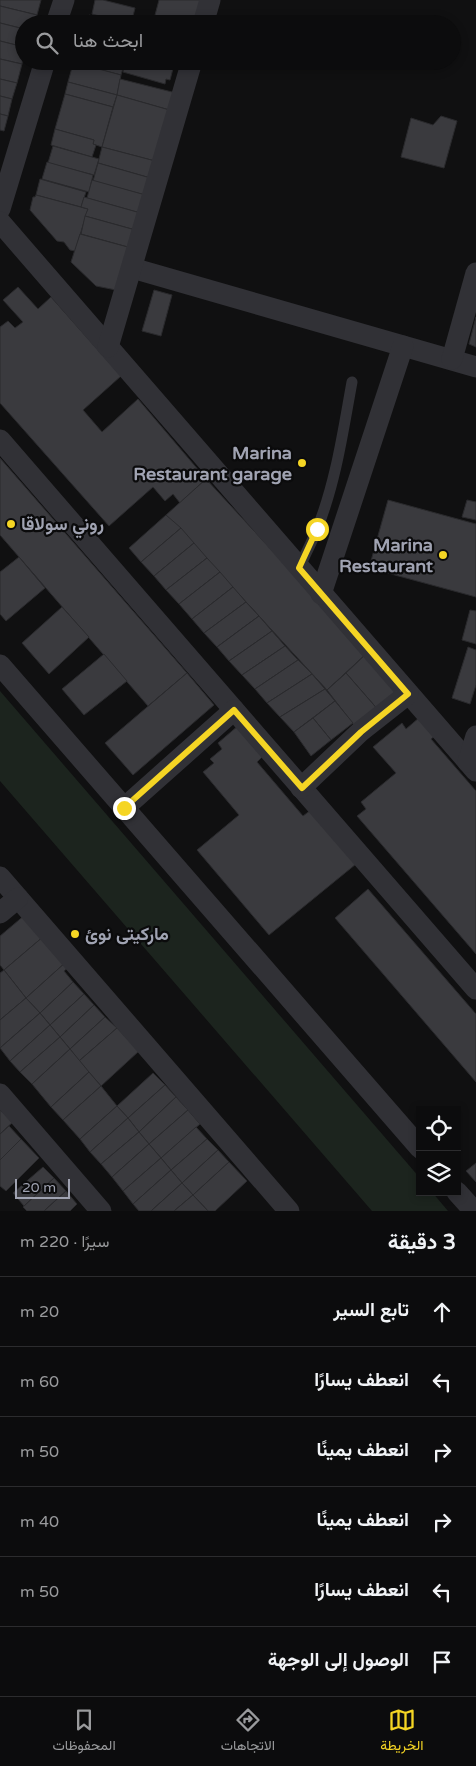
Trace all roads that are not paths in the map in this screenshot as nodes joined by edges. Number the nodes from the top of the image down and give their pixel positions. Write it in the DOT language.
graph roads {
  1 [pos="64,0"];
  2 [pos="210,0"];
  3 [pos="59,15"];
  4 [pos="206,15"];
  5 [pos="42,70"];
  6 [pos="189,70"];
  7 [pos="0,209"];
  8 [pos="0,222"];
  9 [pos="132,268"];
  10 [pos="476,273"];
  11 [pos="403,346"];
  12 [pos="108,348"];
  13 [pos="452,359"];
  14 [pos="476,367"];
  15 [pos="352,382"];
  16 [pos="0,440"];
  17 [pos="299,568"];
  18 [pos="321,594"];
  19 [pos="0,665"];
  20 [pos="408,694"];
  21 [pos="234,710"];
  22 [pos="476,736"];
  23 [pos="472,766"];
  24 [pos="302,788"];
  25 [pos="124,808"];
  26 [pos="0,877"];
  27 [pos="18,898"];
  28 [pos="0,913"];
  29 [pos="476,989"];
  30 [pos="0,1094"];
  31 [pos="416,1143"];
  32 [pos="461,1196"];
  33 [pos="101,1211"];
  34 [pos="289,1211"];
  35 [pos="474,1211"];
  1 -- 3 [label="street"];
  2 -- 4 [label="street"];
  5 -- 7 [label="street"];
  6 -- 9 [label="street"];
  8 -- 12 [label="street"];
  9 -- 11 [label="street"];
  9 -- 12 [label="street"];
  10 -- 13 [label="street"];
  11 -- 13 [label="street"];
  11 -- 18 [label="street"];
  12 -- 17 [label="street"];
  13 -- 14 [label="street"];
  15 -- 17 [label="lane"];
  16 -- 21 [label="street"];
  17 -- 18 [label="street"];
  18 -- 20 [label="street"];
  19 -- 25 [label="street"];
  20 -- 23 [label="street"];
  20 -- 24 [label="street"];
  21 -- 24 [label="street"];
  21 -- 25 [label="street"];
  22 -- 23 [label="street"];
  24 -- 29 [label="street"];
  25 -- 31 [label="street"];
  26 -- 27 [label="street"];
  27 -- 28 [label="street"];
  27 -- 34 [label="street"];
  30 -- 33 [label="street"];
  32 -- 35 [label="street"];
}
